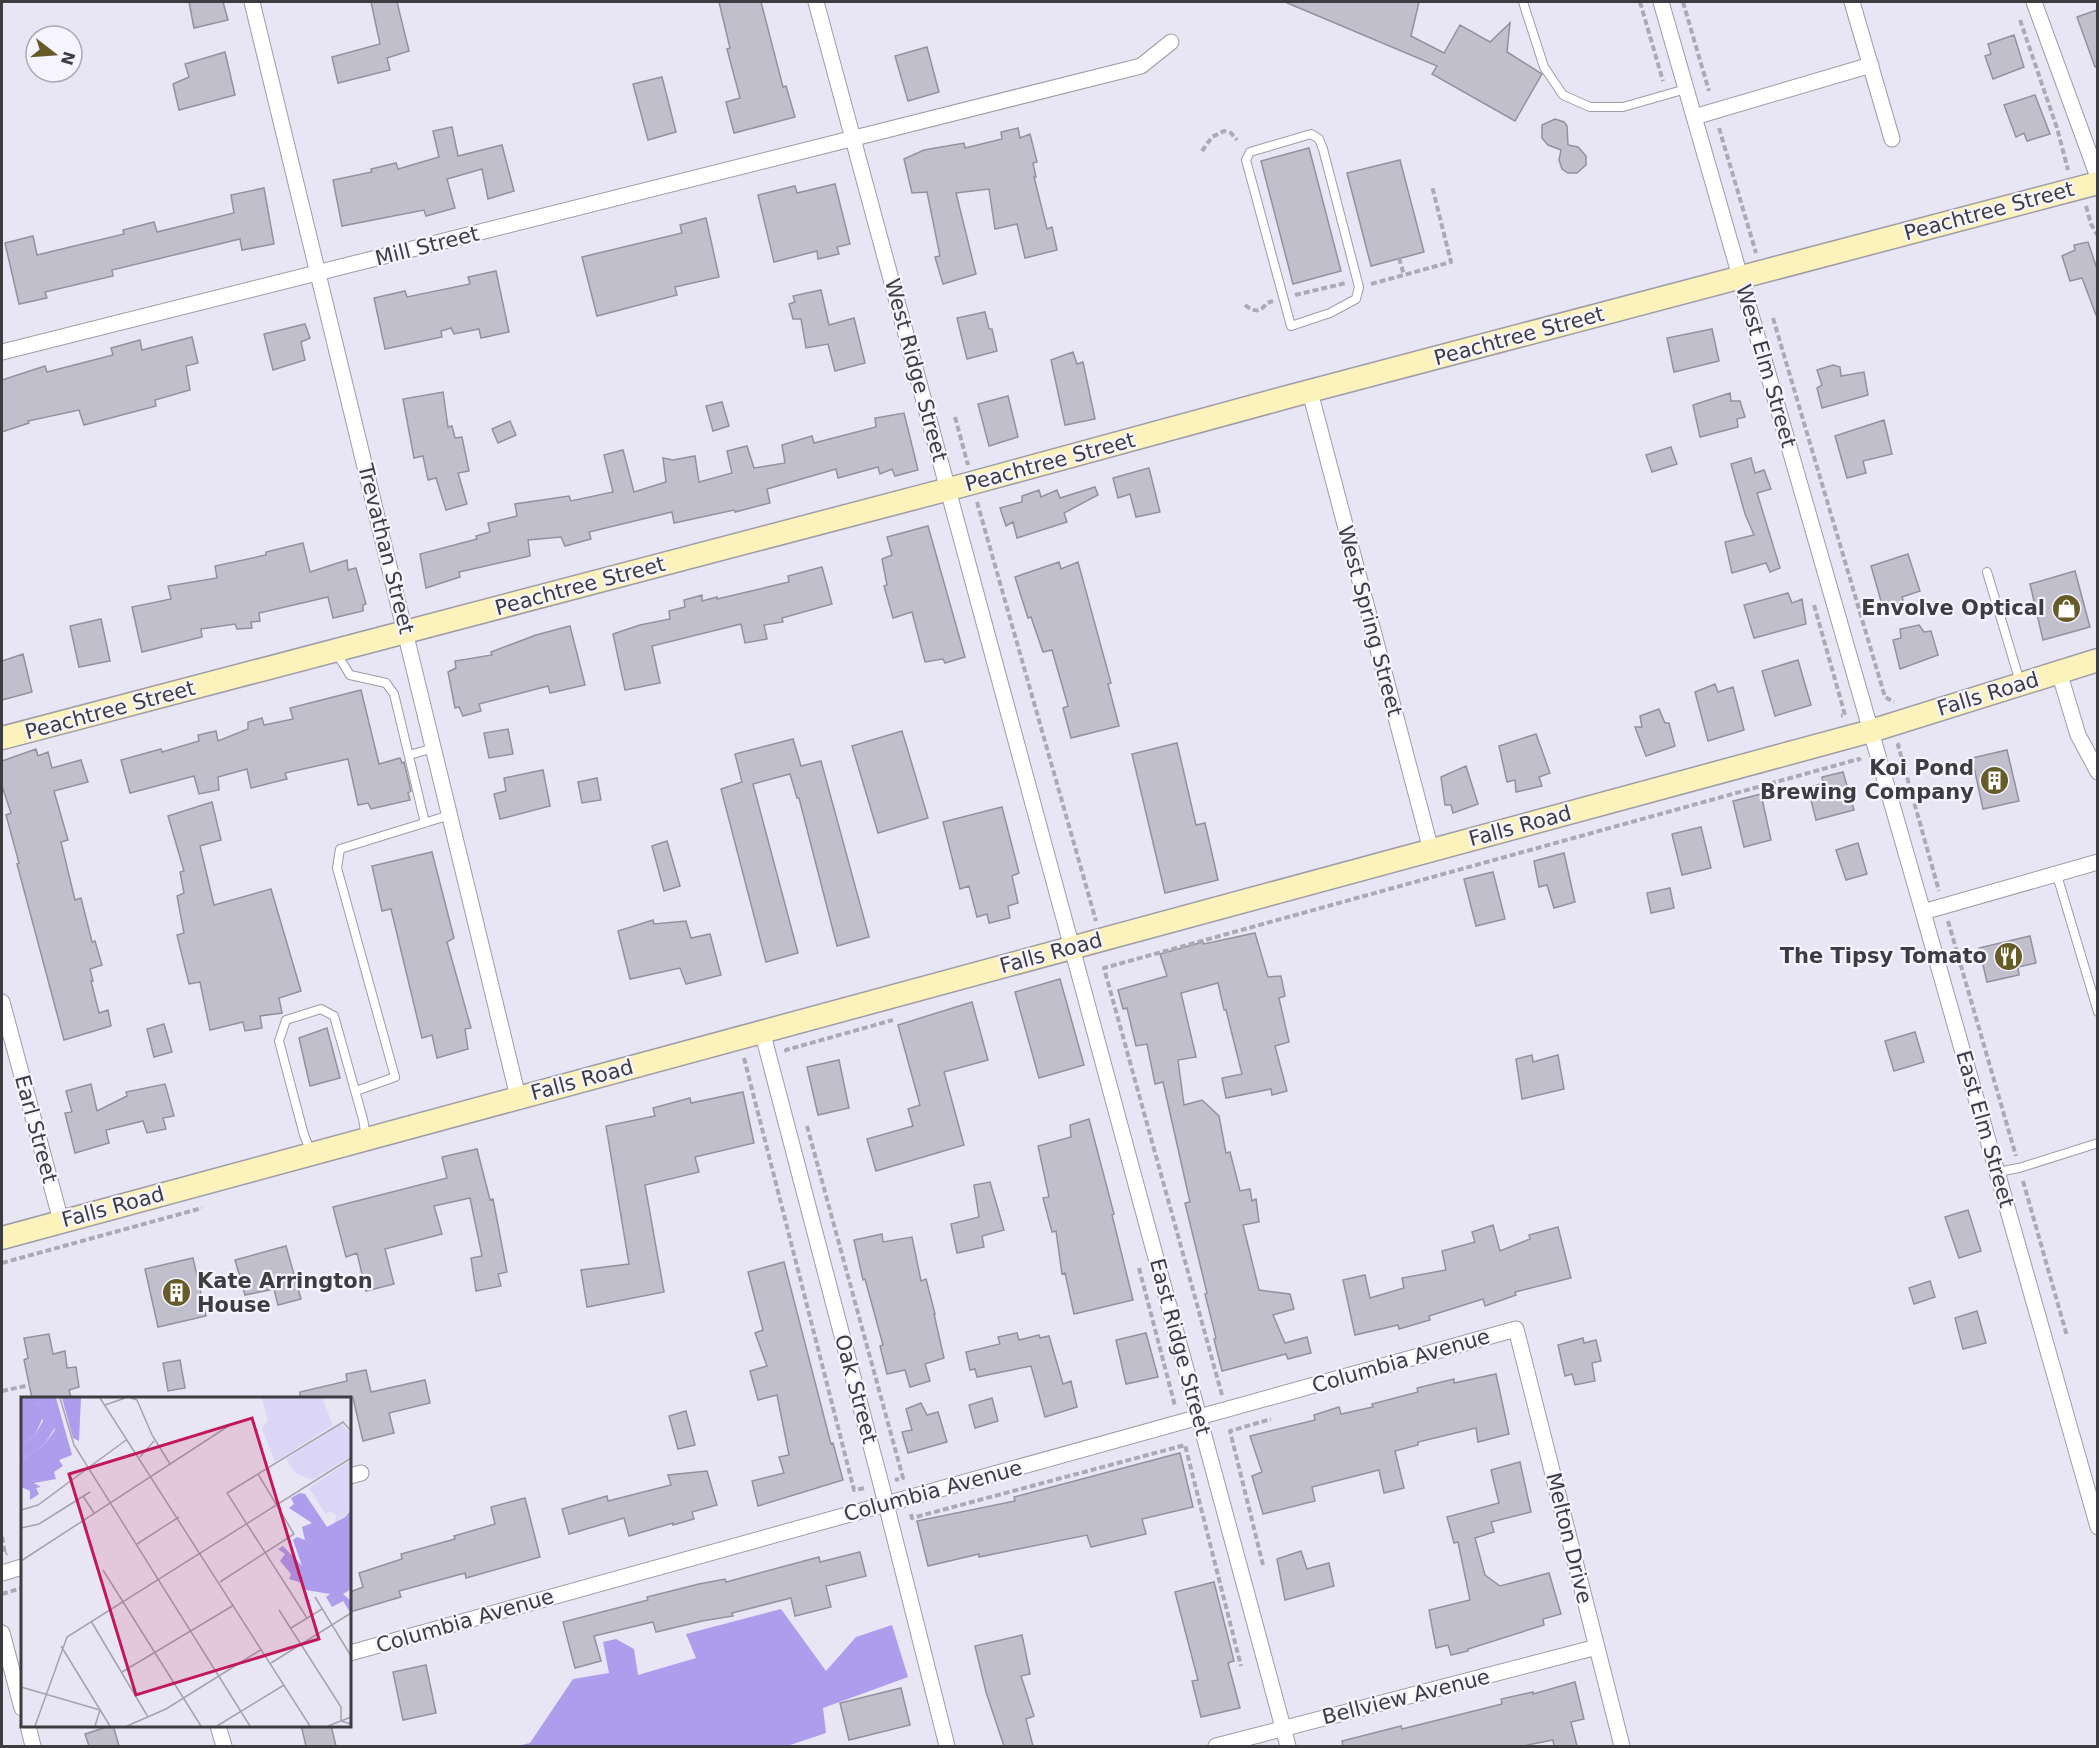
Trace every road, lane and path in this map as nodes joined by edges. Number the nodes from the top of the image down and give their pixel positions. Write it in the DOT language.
graph roads {
  1 [pos="252,2"];
  2 [pos="816,2"];
  3 [pos="1523,2"];
  4 [pos="1640,2"];
  5 [pos="1661,2"];
  6 [pos="1683,2"];
  7 [pos="1852,2"];
  8 [pos="2034,2"];
  9 [pos="2017,10"];
  10 [pos="1171,42"];
  11 [pos="1871,65"];
  12 [pos="1664,82"];
  13 [pos="1686,89"];
  14 [pos="1709,91"];
  15 [pos="1694,117"];
  16 [pos="1718,124"];
  17 [pos="854,139"];
  18 [pos="1237,140"];
  19 [pos="1892,140"];
  20 [pos="1202,151"];
  21 [pos="2067,169"];
  22 [pos="2097,177"];
  23 [pos="2097,183"];
  24 [pos="1432,186"];
  25 [pos="1758,256"];
  26 [pos="1399,258"];
  27 [pos="318,273"];
  28 [pos="1404,275"];
  29 [pos="1741,277"];
  30 [pos="1350,282"];
  31 [pos="1360,283"];
  32 [pos="1284,298"];
  33 [pos="1245,305"];
  34 [pos="1773,318"];
  35 [pos="2,352"];
  36 [pos="1310,392"];
  37 [pos="955,417"];
  38 [pos="972,483"];
  39 [pos="949,489"];
  40 [pos="1988,572"];
  41 [pos="1813,601"];
  42 [pos="405,631"];
  43 [pos="334,650"];
  44 [pos="2097,660"];
  45 [pos="2059,672"];
  46 [pos="2020,684"];
  47 [pos="1901,701"];
  48 [pos="1834,718"];
  49 [pos="1871,731"];
  50 [pos="2,738"];
  51 [pos="1908,742"];
  52 [pos="434,748"];
  53 [pos="409,755"];
  54 [pos="1862,771"];
  55 [pos="2097,772"];
  56 [pos="450,815"];
  57 [pos="425,823"];
  58 [pos="1421,853"];
  59 [pos="2097,862"];
  60 [pos="2056,872"];
  61 [pos="1417,881"];
  62 [pos="1944,907"];
  63 [pos="1923,912"];
  64 [pos="1107,918"];
  65 [pos="1072,947"];
  66 [pos="2,1002"];
  67 [pos="2097,1012"];
  68 [pos="898,1019"];
  69 [pos="762,1031"];
  70 [pos="733,1061"];
  71 [pos="789,1061"];
  72 [pos="356,1091"];
  73 [pos="518,1098"];
  74 [pos="805,1117"];
  75 [pos="367,1139"];
  76 [pos="2097,1143"];
  77 [pos="312,1153"];
  78 [pos="2019,1168"];
  79 [pos="1997,1172"];
  80 [pos="207,1206"];
  81 [pos="61,1221"];
  82 [pos="2,1238"];
  83 [pos="2,1263"];
  84 [pos="1137,1264"];
  85 [pos="1516,1329"];
  86 [pos="2067,1336"];
  87 [pos="30,1385"];
  88 [pos="2,1391"];
  89 [pos="1222,1395"];
  90 [pos="1199,1417"];
  91 [pos="1271,1419"];
  92 [pos="1179,1423"];
  93 [pos="1185,1445"];
  94 [pos="903,1478"];
  95 [pos="881,1484"];
  96 [pos="2093,1497"];
  97 [pos="907,1498"];
  98 [pos="886,1504"];
  99 [pos="2097,1527"];
  100 [pos="2,1537"];
  101 [pos="14,1551"];
  102 [pos="1263,1565"];
  103 [pos="21,1567"];
  104 [pos="2,1573"];
  105 [pos="21,1588"];
  106 [pos="2,1594"];
  107 [pos="2,1633"];
  108 [pos="1597,1647"];
  109 [pos="351,1653"];
  110 [pos="1240,1666"];
  111 [pos="21,1704"];
  112 [pos="28,1727"];
  113 [pos="219,1727"];
  114 [pos="1283,1728"];
  115 [pos="33,1746"];
  116 [pos="224,1746"];
  117 [pos="947,1746"];
  118 [pos="1216,1746"];
  119 [pos="1288,1746"];
  120 [pos="1622,1746"];
  1 -- 27 [label="street, Trevathan Street"];
  2 -- 17 [label="street, West Ridge Street"];
  3 -- 13 [label="lane"];
  4 -- 12 [label="path"];
  5 -- 13 [label="street, West Elm Street"];
  6 -- 14 [label="path"];
  7 -- 11 [label="street"];
  8 -- 22 [label="street"];
  9 -- 21 [label="path"];
  10 -- 17 [label="street, Mill Street"];
  11 -- 15 [label="street"];
  11 -- 19 [label="street"];
  13 -- 15 [label="street, West Elm Street"];
  15 -- 29 [label="street, West Elm Street"];
  16 -- 25 [label="path"];
  17 -- 27 [label="street, Mill Street"];
  17 -- 39 [label="street, West Ridge Street"];
  18 -- 20 [label="path"];
  23 -- 29 [label="main road, Peachtree Street"];
  24 -- 28 [label="path"];
  26 -- 28 [label="path"];
  27 -- 35 [label="street, Mill Street"];
  27 -- 42 [label="street, Trevathan Street"];
  28 -- 31 [label="path"];
  29 -- 36 [label="main road, Peachtree Street"];
  29 -- 49 [label="street, West Elm Street"];
  30 -- 32 [label="path"];
  32 -- 32 [label="lane"];
  32 -- 33 [label="path"];
  34 -- 47 [label="path"];
  36 -- 38 [label="main road, Peachtree Street"];
  36 -- 58 [label="street, West Spring Street"];
  37 -- 38 [label="path"];
  38 -- 39 [label="main road, Peachtree Street"];
  38 -- 64 [label="path"];
  39 -- 42 [label="main road, Peachtree Street"];
  39 -- 65 [label="street, West Ridge Street"];
  40 -- 46 [label="lane"];
  41 -- 48 [label="path"];
  42 -- 43 [label="main road, Peachtree Street"];
  42 -- 52 [label="street, Trevathan Street"];
  43 -- 50 [label="main road, Peachtree Street"];
  43 -- 53 [label="lane"];
  44 -- 45 [label="main road, Falls Road"];
  45 -- 46 [label="main road, Falls Road"];
  45 -- 55 [label="street"];
  46 -- 49 [label="main road, Falls Road"];
  49 -- 58 [label="main road, Falls Road"];
  49 -- 63 [label="street, East Elm Street"];
  51 -- 62 [label="path"];
  52 -- 53 [label="lane"];
  52 -- 56 [label="street, Trevathan Street"];
  53 -- 57 [label="lane"];
  54 -- 61 [label="path"];
  56 -- 57 [label="lane"];
  56 -- 73 [label="street, Trevathan Street"];
  57 -- 72 [label="lane"];
  58 -- 61 [label="path"];
  58 -- 65 [label="main road, Falls Road"];
  59 -- 60 [label="street"];
  60 -- 62 [label="street"];
  60 -- 67 [label="lane"];
  61 -- 89 [label="path"];
  62 -- 63 [label="street"];
  62 -- 78 [label="path"];
  63 -- 79 [label="street, East Elm Street"];
  65 -- 69 [label="main road, Falls Road"];
  65 -- 90 [label="street, East Ridge Street"];
  66 -- 81 [label="street, Earl Street"];
  68 -- 71 [label="path"];
  69 -- 73 [label="main road, Falls Road"];
  69 -- 95 [label="street, Oak Street"];
  70 -- 95 [label="path"];
  72 -- 75 [label="lane"];
  72 -- 77 [label="lane"];
  73 -- 75 [label="main road, Falls Road"];
  74 -- 94 [label="path"];
  75 -- 77 [label="main road, Falls Road"];
  76 -- 78 [label="lane"];
  77 -- 81 [label="main road, Falls Road"];
  78 -- 79 [label="lane"];
  78 -- 86 [label="path"];
  79 -- 96 [label="street, East Elm Street"];
  80 -- 83 [label="path"];
  81 -- 82 [label="main road, Falls Road"];
  84 -- 92 [label="path"];
  85 -- 90 [label="street, Columbia Avenue"];
  85 -- 108 [label="street, Melton Drive"];
  87 -- 88 [label="path"];
  90 -- 92 [label="street, Columbia Avenue"];
  90 -- 114 [label="street, East Ridge Street"];
  91 -- 102 [label="path"];
  92 -- 93 [label="path"];
  92 -- 97 [label="street, Columbia Avenue"];
  93 -- 97 [label="path"];
  93 -- 110 [label="path"];
  94 -- 95 [label="path"];
  94 -- 97 [label="path"];
  95 -- 98 [label="street, Oak Street"];
  96 -- 99 [label="street, East Elm Street"];
  97 -- 98 [label="street, Columbia Avenue"];
  98 -- 109 [label="street, Columbia Avenue"];
  98 -- 117 [label="street, Oak Street"];
  100 -- 101 [label="path"];
  103 -- 104 [label="street"];
  105 -- 106 [label="path"];
  107 -- 111 [label="street"];
  108 -- 114 [label="street, Bellview Avenue"];
  108 -- 120 [label="street, Melton Drive"];
  112 -- 115 [label="street"];
  113 -- 116 [label="street"];
  114 -- 118 [label="street, Bellview Avenue"];
  114 -- 119 [label="street, East Ridge Street"];
}
